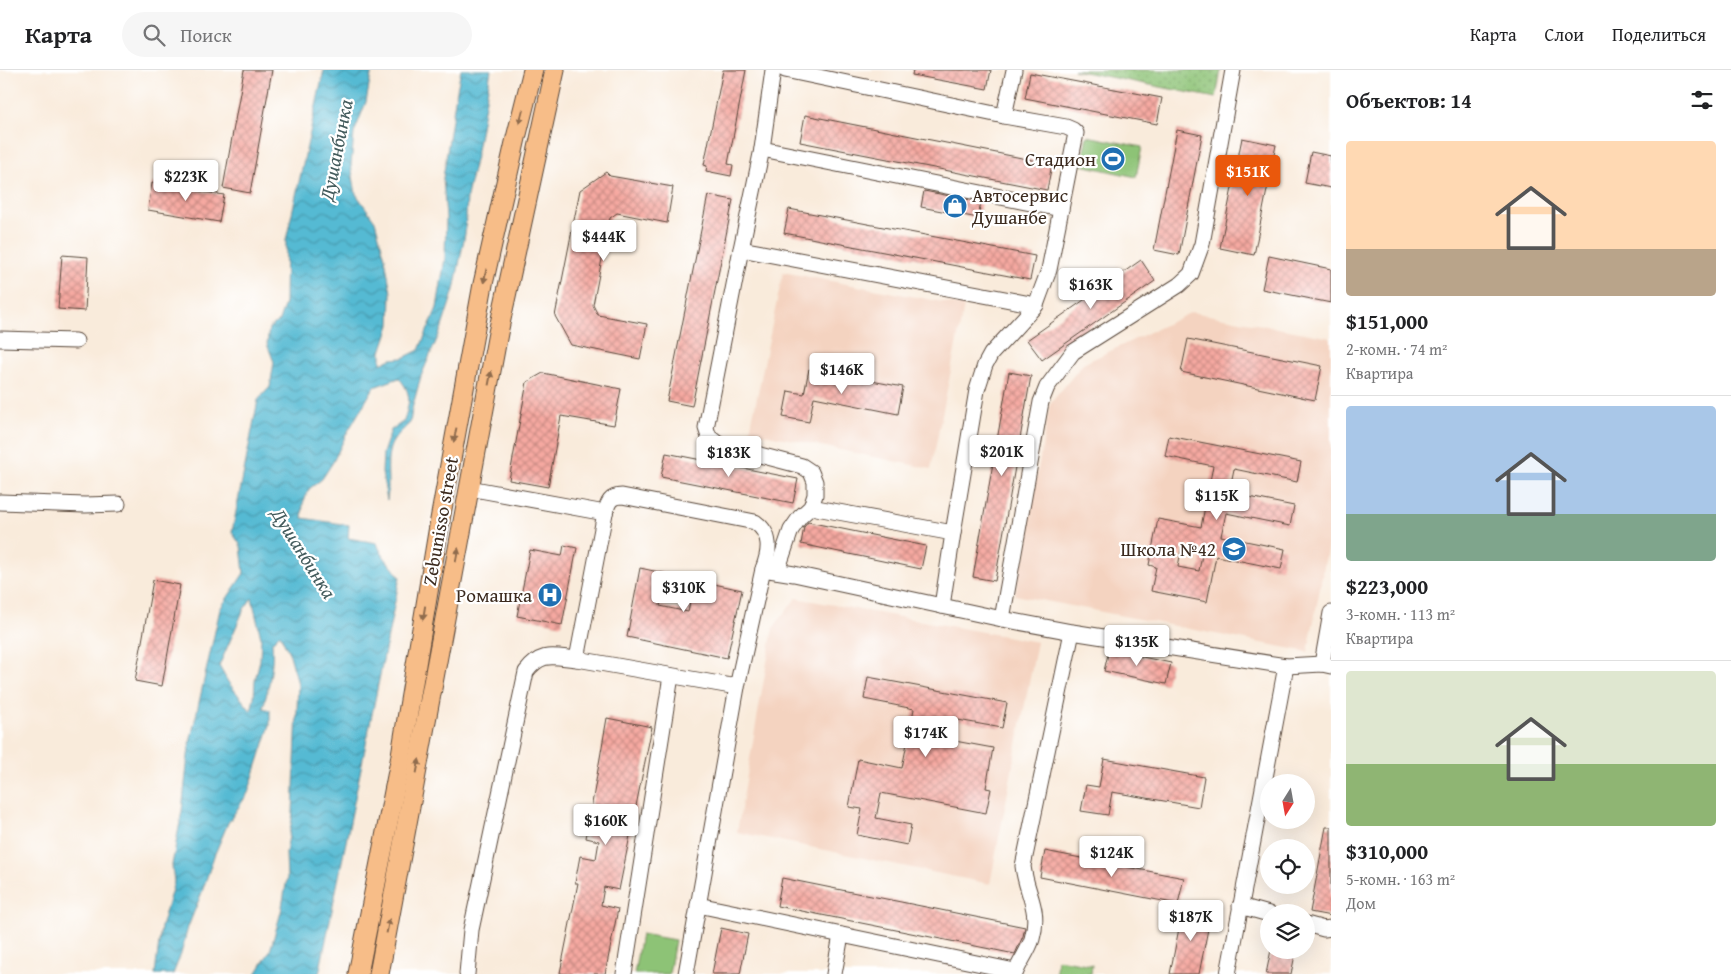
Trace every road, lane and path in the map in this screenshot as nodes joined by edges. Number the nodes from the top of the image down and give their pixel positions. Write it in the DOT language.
graph roads {
  1 [pos="533,70"];
  2 [pos="555,70"];
  3 [pos="773,70"];
  4 [pos="785,70"];
  5 [pos="1014,70"];
  6 [pos="1234,70"];
  7 [pos="1004,116"];
  8 [pos="762,149"];
  9 [pos="1061,209"];
  10 [pos="740,249"];
  11 [pos="1036,305"];
  12 [pos="0,339"];
  13 [pos="76,341"];
  14 [pos="469,488"];
  15 [pos="0,502"];
  16 [pos="118,504"];
  17 [pos="811,507"];
  18 [pos="605,513"];
  19 [pos="953,533"];
  20 [pos="770,570"];
  21 [pos="942,606"];
  22 [pos="1331,613"];
  23 [pos="1002,619"];
  24 [pos="1072,632"];
  25 [pos="577,659"];
  26 [pos="1327,665"];
  27 [pos="1286,666"];
  28 [pos="671,676"];
  29 [pos="737,687"];
  30 [pos="698,905"];
  31 [pos="1240,906"];
  32 [pos="1260,912"];
  33 [pos="1315,926"];
  34 [pos="1331,928"];
  35 [pos="841,935"];
  36 [pos="1015,973"];
  37 [pos="358,974"];
  38 [pos="379,974"];
  39 [pos="467,974"];
  40 [pos="624,974"];
  41 [pos="686,974"];
  42 [pos="834,974"];
  43 [pos="1228,974"];
  1 -- 37 [label="main road, Zebunisso street, one-way"];
  14 -- 2 [label="main road, Zebunisso street, one-way"];
  3 -- 8 [label="street"];
  4 -- 7 [label="street"];
  5 -- 7 [label="street"];
  6 -- 23 [label="street"];
  7 -- 9 [label="street"];
  8 -- 9 [label="street"];
  8 -- 10 [label="street"];
  9 -- 11 [label="street"];
  10 -- 11 [label="street"];
  10 -- 17 [label="street"];
  11 -- 19 [label="street"];
  12 -- 13 [label="street"];
  14 -- 18 [label="street"];
  38 -- 14 [label="main road, Zebunisso street, one-way"];
  15 -- 16 [label="street"];
  17 -- 19 [label="street"];
  17 -- 20 [label="street"];
  18 -- 20 [label="street"];
  18 -- 25 [label="street"];
  19 -- 21 [label="street"];
  20 -- 21 [label="street"];
  20 -- 29 [label="street"];
  21 -- 23 [label="street"];
  22 -- 26 [label="street"];
  23 -- 24 [label="street"];
  24 -- 27 [label="street"];
  24 -- 36 [label="street"];
  25 -- 28 [label="street"];
  25 -- 39 [label="street"];
  26 -- 27 [label="street"];
  27 -- 31 [label="street"];
  28 -- 29 [label="street"];
  28 -- 40 [label="street"];
  29 -- 30 [label="street"];
  30 -- 35 [label="street"];
  30 -- 41 [label="street"];
  31 -- 32 [label="street"];
  31 -- 43 [label="street"];
  33 -- 34 [label="street"];
  35 -- 36 [label="street"];
  35 -- 42 [label="street"];
}
